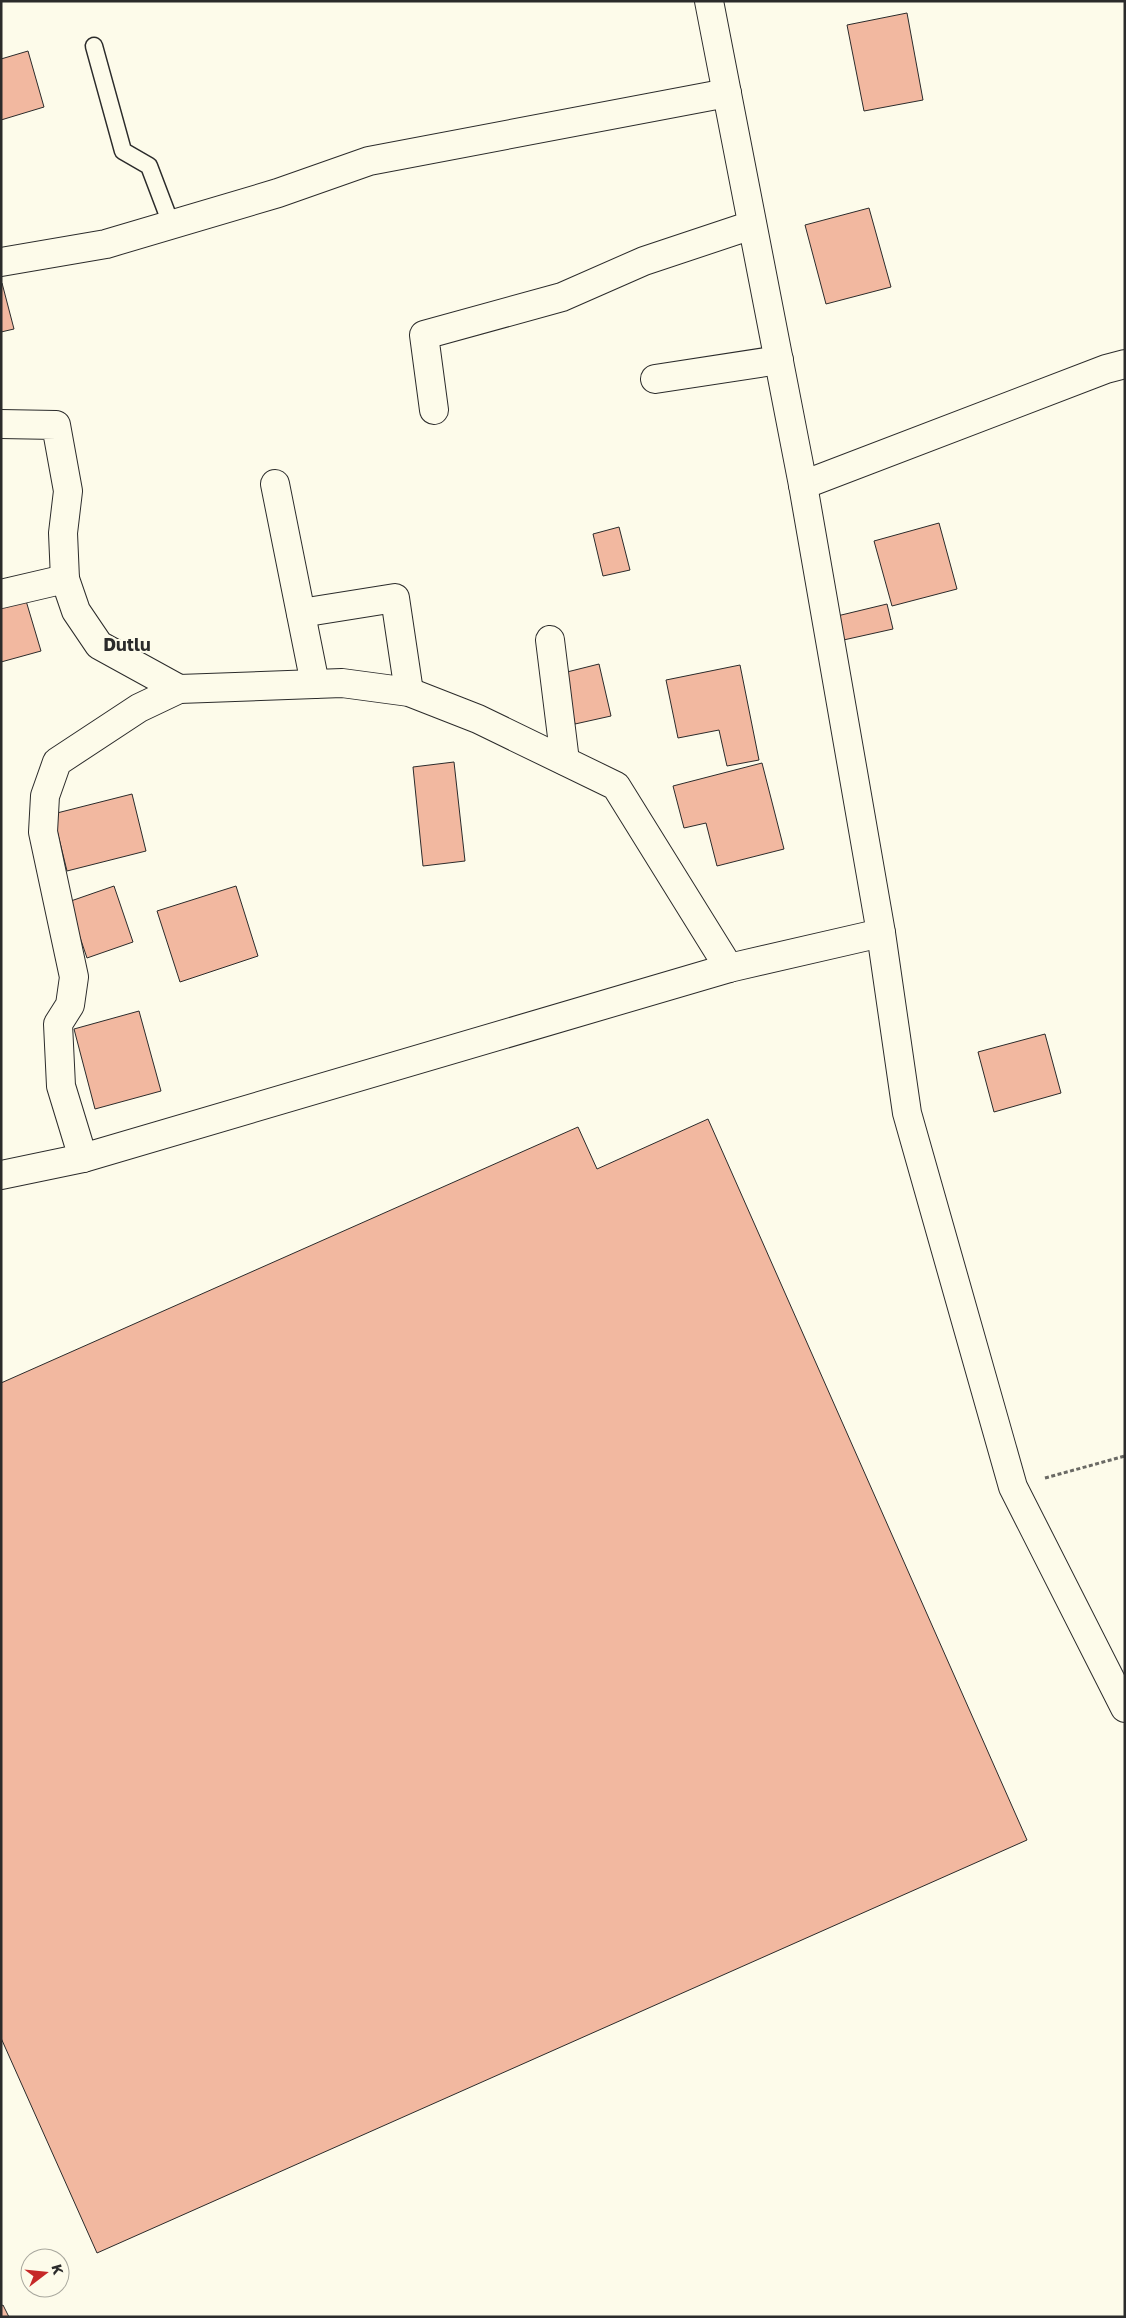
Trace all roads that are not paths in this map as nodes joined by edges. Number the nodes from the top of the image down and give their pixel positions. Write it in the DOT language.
graph roads {
  1 [pos="709,1"];
  2 [pos="94,46"];
  3 [pos="727,92"];
  4 [pos="170,224"];
  5 [pos="752,225"];
  6 [pos="1,262"];
  7 [pos="779,360"];
  8 [pos="1125,364"];
  9 [pos="655,379"];
  10 [pos="434,410"];
  11 [pos="1,424"];
  12 [pos="275,484"];
  13 [pos="804,485"];
  14 [pos="65,579"];
  15 [pos="1,594"];
  16 [pos="300,613"];
  17 [pos="550,640"];
  18 [pos="315,684"];
  19 [pos="179,689"];
  20 [pos="409,692"];
  21 [pos="565,761"];
  22 [pos="881,933"];
  23 [pos="729,968"];
  24 [pos="82,1158"];
  25 [pos="1,1175"];
  26 [pos="1125,1708"];
  1 -- 3 [label="street"];
  2 -- 4 [label="lane"];
  3 -- 4 [label="street"];
  3 -- 5 [label="street"];
  4 -- 6 [label="street"];
  5 -- 7 [label="street"];
  5 -- 10 [label="street"];
  7 -- 9 [label="street"];
  7 -- 13 [label="street"];
  8 -- 13 [label="street"];
  11 -- 14 [label="street"];
  12 -- 16 [label="street"];
  13 -- 22 [label="street"];
  14 -- 15 [label="street"];
  14 -- 19 [label="street"];
  16 -- 18 [label="street"];
  16 -- 20 [label="street"];
  17 -- 21 [label="street"];
  18 -- 19 [label="street"];
  18 -- 20 [label="street"];
  19 -- 24 [label="street"];
  20 -- 21 [label="street"];
  21 -- 23 [label="street"];
  22 -- 23 [label="street"];
  22 -- 26 [label="street"];
  23 -- 24 [label="street"];
  24 -- 25 [label="street"];
}
